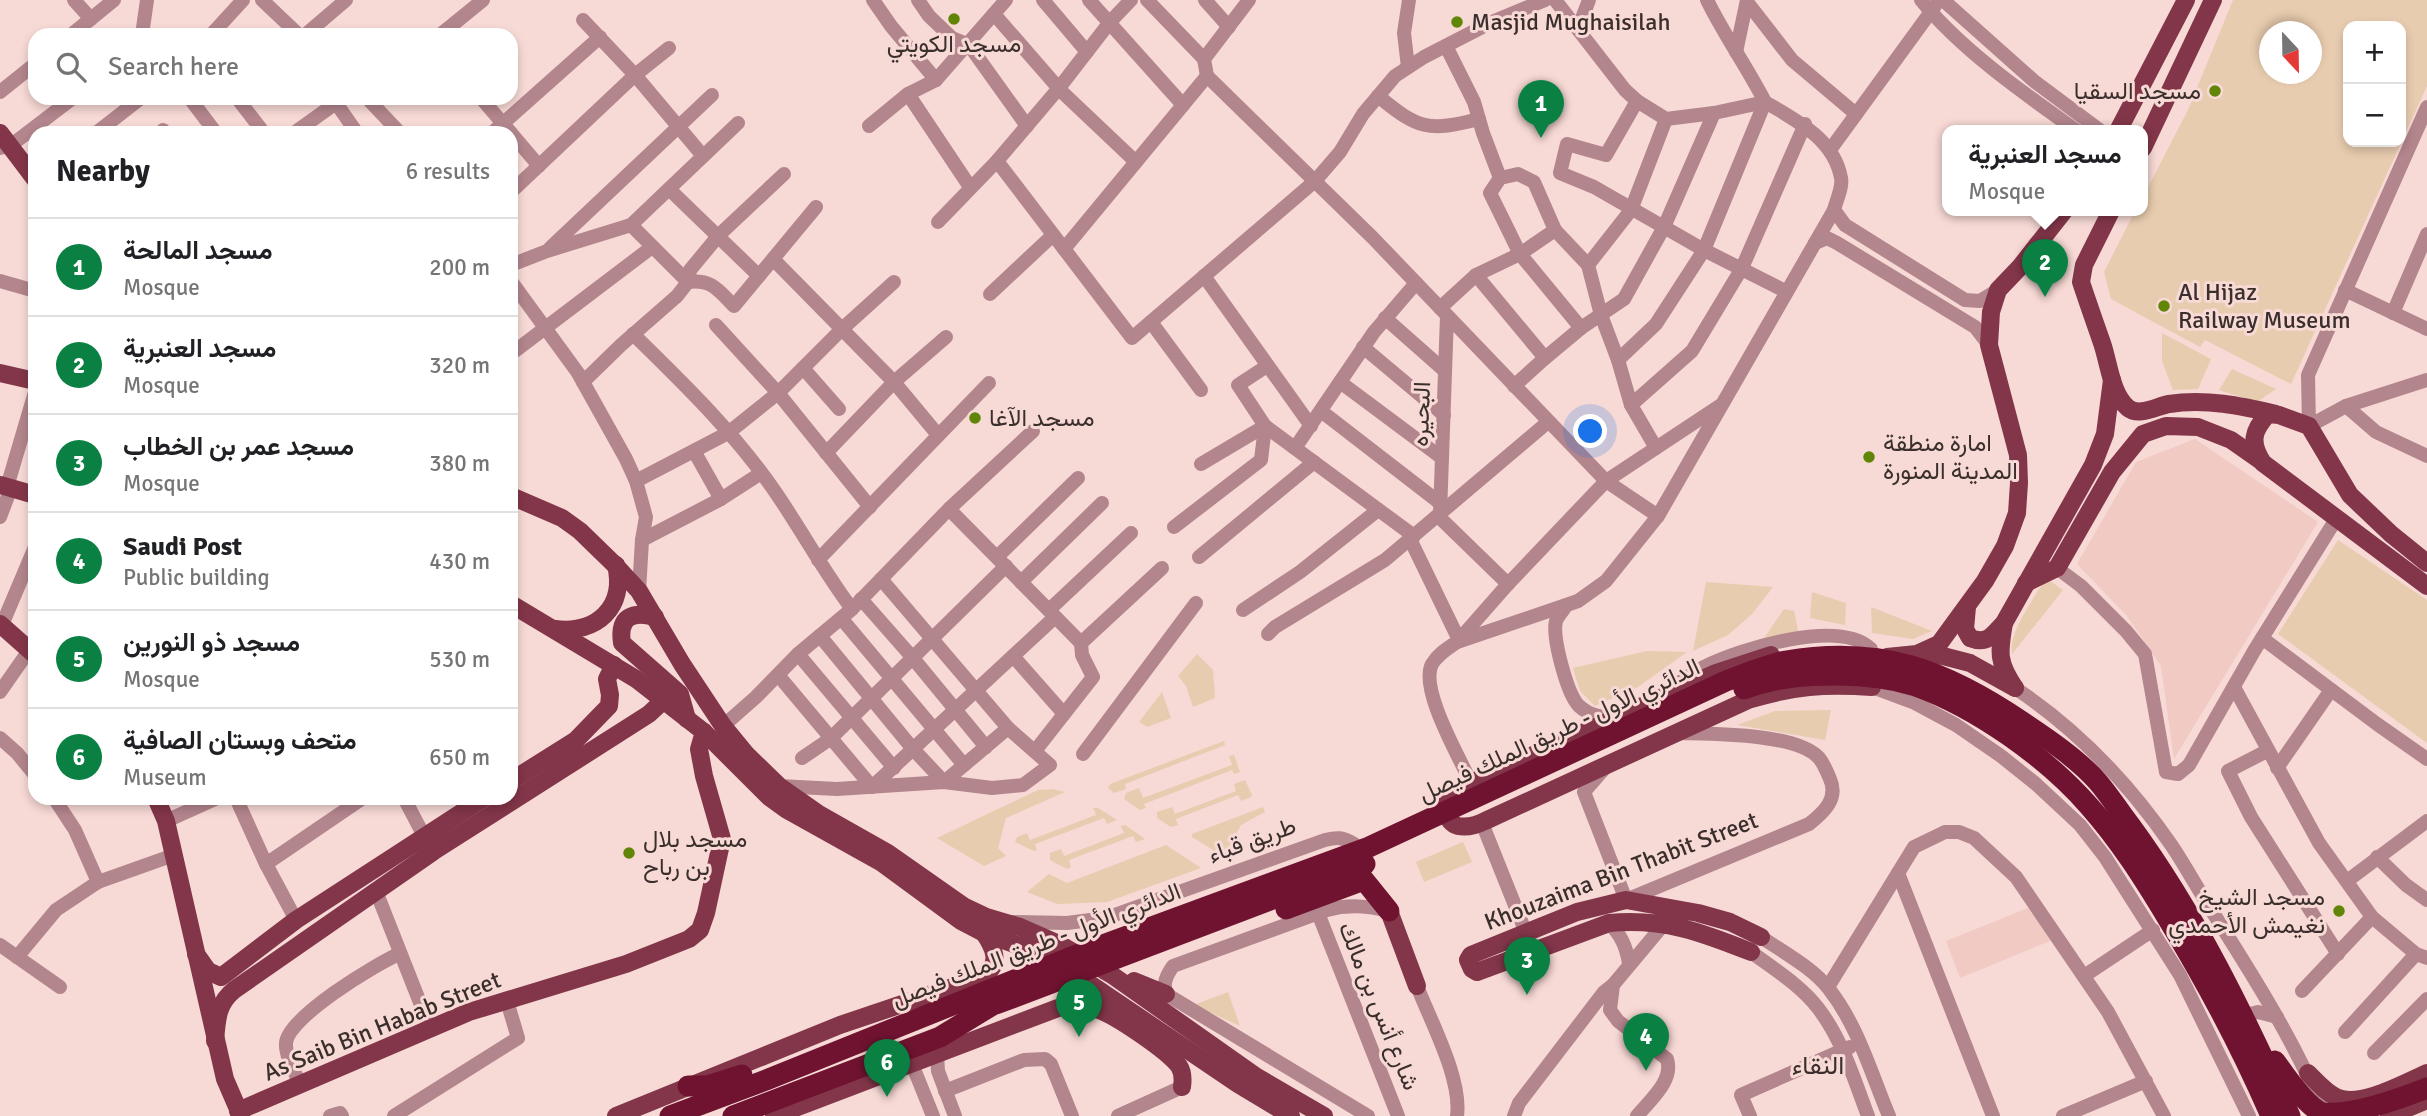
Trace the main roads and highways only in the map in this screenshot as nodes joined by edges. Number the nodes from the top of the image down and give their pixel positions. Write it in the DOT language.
graph roads {
  1 [pos="2186,0"];
  2 [pos="2213,0"];
  3 [pos="2121,125"];
  4 [pos="2148,137"];
  5 [pos="3,142"];
  6 [pos="28,170"];
  7 [pos="2064,216"];
  8 [pos="2099,216"];
  9 [pos="2108,216"];
  10 [pos="2099,233"];
  11 [pos="0,373"];
  12 [pos="28,379"];
  13 [pos="2112,380"];
  14 [pos="2137,412"];
  15 [pos="2280,415"];
  16 [pos="2141,437"];
  17 [pos="2263,463"];
  18 [pos="2093,465"];
  19 [pos="6,487"];
  20 [pos="28,493"];
  21 [pos="518,499"];
  22 [pos="2427,563"];
  23 [pos="615,565"];
  24 [pos="2026,583"];
  25 [pos="2427,586"];
  26 [pos="1967,606"];
  27 [pos="518,608"];
  28 [pos="655,617"];
  29 [pos="2004,623"];
  30 [pos="1,625"];
  31 [pos="551,628"];
  32 [pos="28,649"];
  33 [pos="1778,653"];
  34 [pos="1875,654"];
  35 [pos="1917,654"];
  36 [pos="1823,658"];
  37 [pos="614,665"];
  38 [pos="1807,674"];
  39 [pos="1757,677"];
  40 [pos="1867,681"];
  41 [pos="1779,691"];
  42 [pos="664,700"];
  43 [pos="687,719"];
  44 [pos="704,732"];
  45 [pos="580,747"];
  46 [pos="518,778"];
  47 [pos="518,791"];
  48 [pos="774,791"];
  49 [pos="159,805"];
  50 [pos="473,805"];
  51 [pos="498,805"];
  52 [pos="1364,880"];
  53 [pos="1390,911"];
  54 [pos="1664,923"];
  55 [pos="984,933"];
  56 [pos="196,954"];
  57 [pos="1089,959"];
  58 [pos="1112,975"];
  59 [pos="985,976"];
  60 [pos="227,984"];
  61 [pos="1417,986"];
  62 [pos="1166,995"];
  63 [pos="970,999"];
  64 [pos="991,1006"];
  65 [pos="1099,1009"];
  66 [pos="1131,1011"];
  67 [pos="2250,1027"];
  68 [pos="1003,1030"];
  69 [pos="1146,1038"];
  70 [pos="215,1041"];
  71 [pos="2308,1073"];
  72 [pos="2427,1073"];
  73 [pos="688,1086"];
  74 [pos="1182,1087"];
  75 [pos="2427,1088"];
  76 [pos="2427,1100"];
  77 [pos="667,1110"];
  78 [pos="240,1113"];
  79 [pos="2387,1115"];
  80 [pos="618,1116"];
  81 [pos="692,1116"];
  82 [pos="699,1116"];
  83 [pos="733,1116"];
  84 [pos="774,1116"];
  85 [pos="1291,1116"];
  86 [pos="1324,1116"];
  87 [pos="2271,1116"];
  88 [pos="2290,1116"];
  1 -- 3 [label="main road"];
  2 -- 4 [label="main road"];
  5 -- 6 [label="main road"];
  7 -- 26 [label="main road"];
  8 -- 10 [label="main road"];
  9 -- 10 [label="main road"];
  10 -- 13 [label="main road"];
  11 -- 12 [label="main road"];
  13 -- 14 [label="main road"];
  13 -- 18 [label="main road"];
  14 -- 15 [label="main road"];
  14 -- 16 [label="main road"];
  15 -- 17 [label="main road"];
  15 -- 22 [label="main road"];
  16 -- 17 [label="main road"];
  16 -- 18 [label="main road"];
  16 -- 24 [label="main road"];
  17 -- 25 [label="main road"];
  18 -- 24 [label="main road"];
  19 -- 20 [label="main road"];
  21 -- 23 [label="main road"];
  23 -- 28 [label="main road"];
  23 -- 31 [label="main road"];
  24 -- 29 [label="main road"];
  26 -- 29 [label="main road"];
  26 -- 35 [label="main road"];
  27 -- 31 [label="main road"];
  28 -- 43 [label="main road"];
  28 -- 48 [label="main road"];
  29 -- 35 [label="main road"];
  30 -- 32 [label="main road"];
  31 -- 37 [label="main road"];
  33 -- 34 [label="main road"];
  33 -- 36 [label="main road"];
  33 -- 41 [label="main road"];
  34 -- 35 [label="main road"];
  34 -- 36 [label="highway, الدائري الأول - طريق الملك فيصل"];
  34 -- 67 [label="highway, الدائري الأول - طريق الملك فيصل"];
  36 -- 39 [label="highway, الدائري الأول - طريق الملك فيصل"];
  37 -- 42 [label="main road"];
  37 -- 45 [label="main road"];
  38 -- 39 [label="highway, الدائري الأول - طريق الملك فيصل"];
  38 -- 40 [label="highway, الدائري الأول - طريق الملك فيصل"];
  38 -- 41 [label="main road"];
  39 -- 57 [label="highway, الدائري الأول - طريق الملك فيصل"];
  40 -- 41 [label="main road"];
  40 -- 87 [label="highway, الدائري الأول - طريق الملك فيصل"];
  42 -- 43 [label="main road"];
  42 -- 45 [label="main road"];
  43 -- 44 [label="main road"];
  44 -- 48 [label="main road"];
  44 -- 78 [label="main road, As Saib Bin Habab Street"];
  45 -- 46 [label="main road"];
  45 -- 47 [label="main road"];
  48 -- 55 [label="main road"];
  48 -- 58 [label="main road"];
  49 -- 56 [label="main road"];
  50 -- 60 [label="main road"];
  51 -- 60 [label="main road"];
  52 -- 53 [label="highway"];
  52 -- 57 [label="highway"];
  52 -- 57 [label="highway"];
  53 -- 61 [label="main road"];
  54 -- 54 [label="main road, Khouzaima Bin Thabit Street"];
  55 -- 59 [label="main road"];
  55 -- 66 [label="main road"];
  56 -- 60 [label="main road"];
  56 -- 70 [label="main road"];
  57 -- 63 [label="highway, الدائري الأول - طريق الملك فيصل"];
  57 -- 64 [label="highway, الدائري الأول - طريق الملك فيصل"];
  58 -- 62 [label="main road"];
  58 -- 86 [label="main road"];
  59 -- 68 [label="main road"];
  59 -- 73 [label="main road"];
  60 -- 70 [label="main road"];
  63 -- 73 [label="highway"];
  63 -- 77 [label="highway, الدائري الأول - طريق الملك فيصل"];
  64 -- 82 [label="highway, الدائري الأول - طريق الملك فيصل"];
  64 -- 83 [label="highway"];
  65 -- 66 [label="main road"];
  65 -- 68 [label="main road"];
  65 -- 69 [label="main road"];
  66 -- 69 [label="main road"];
  66 -- 85 [label="main road"];
  67 -- 75 [label="highway"];
  67 -- 88 [label="highway, الدائري الأول - طريق الملك فيصل"];
  68 -- 84 [label="main road"];
  69 -- 74 [label="main road"];
  70 -- 78 [label="main road"];
  71 -- 72 [label="main road"];
  73 -- 77 [label="main road"];
  73 -- 81 [label="main road"];
  76 -- 79 [label="main road"];
  77 -- 80 [label="main road"];
}
